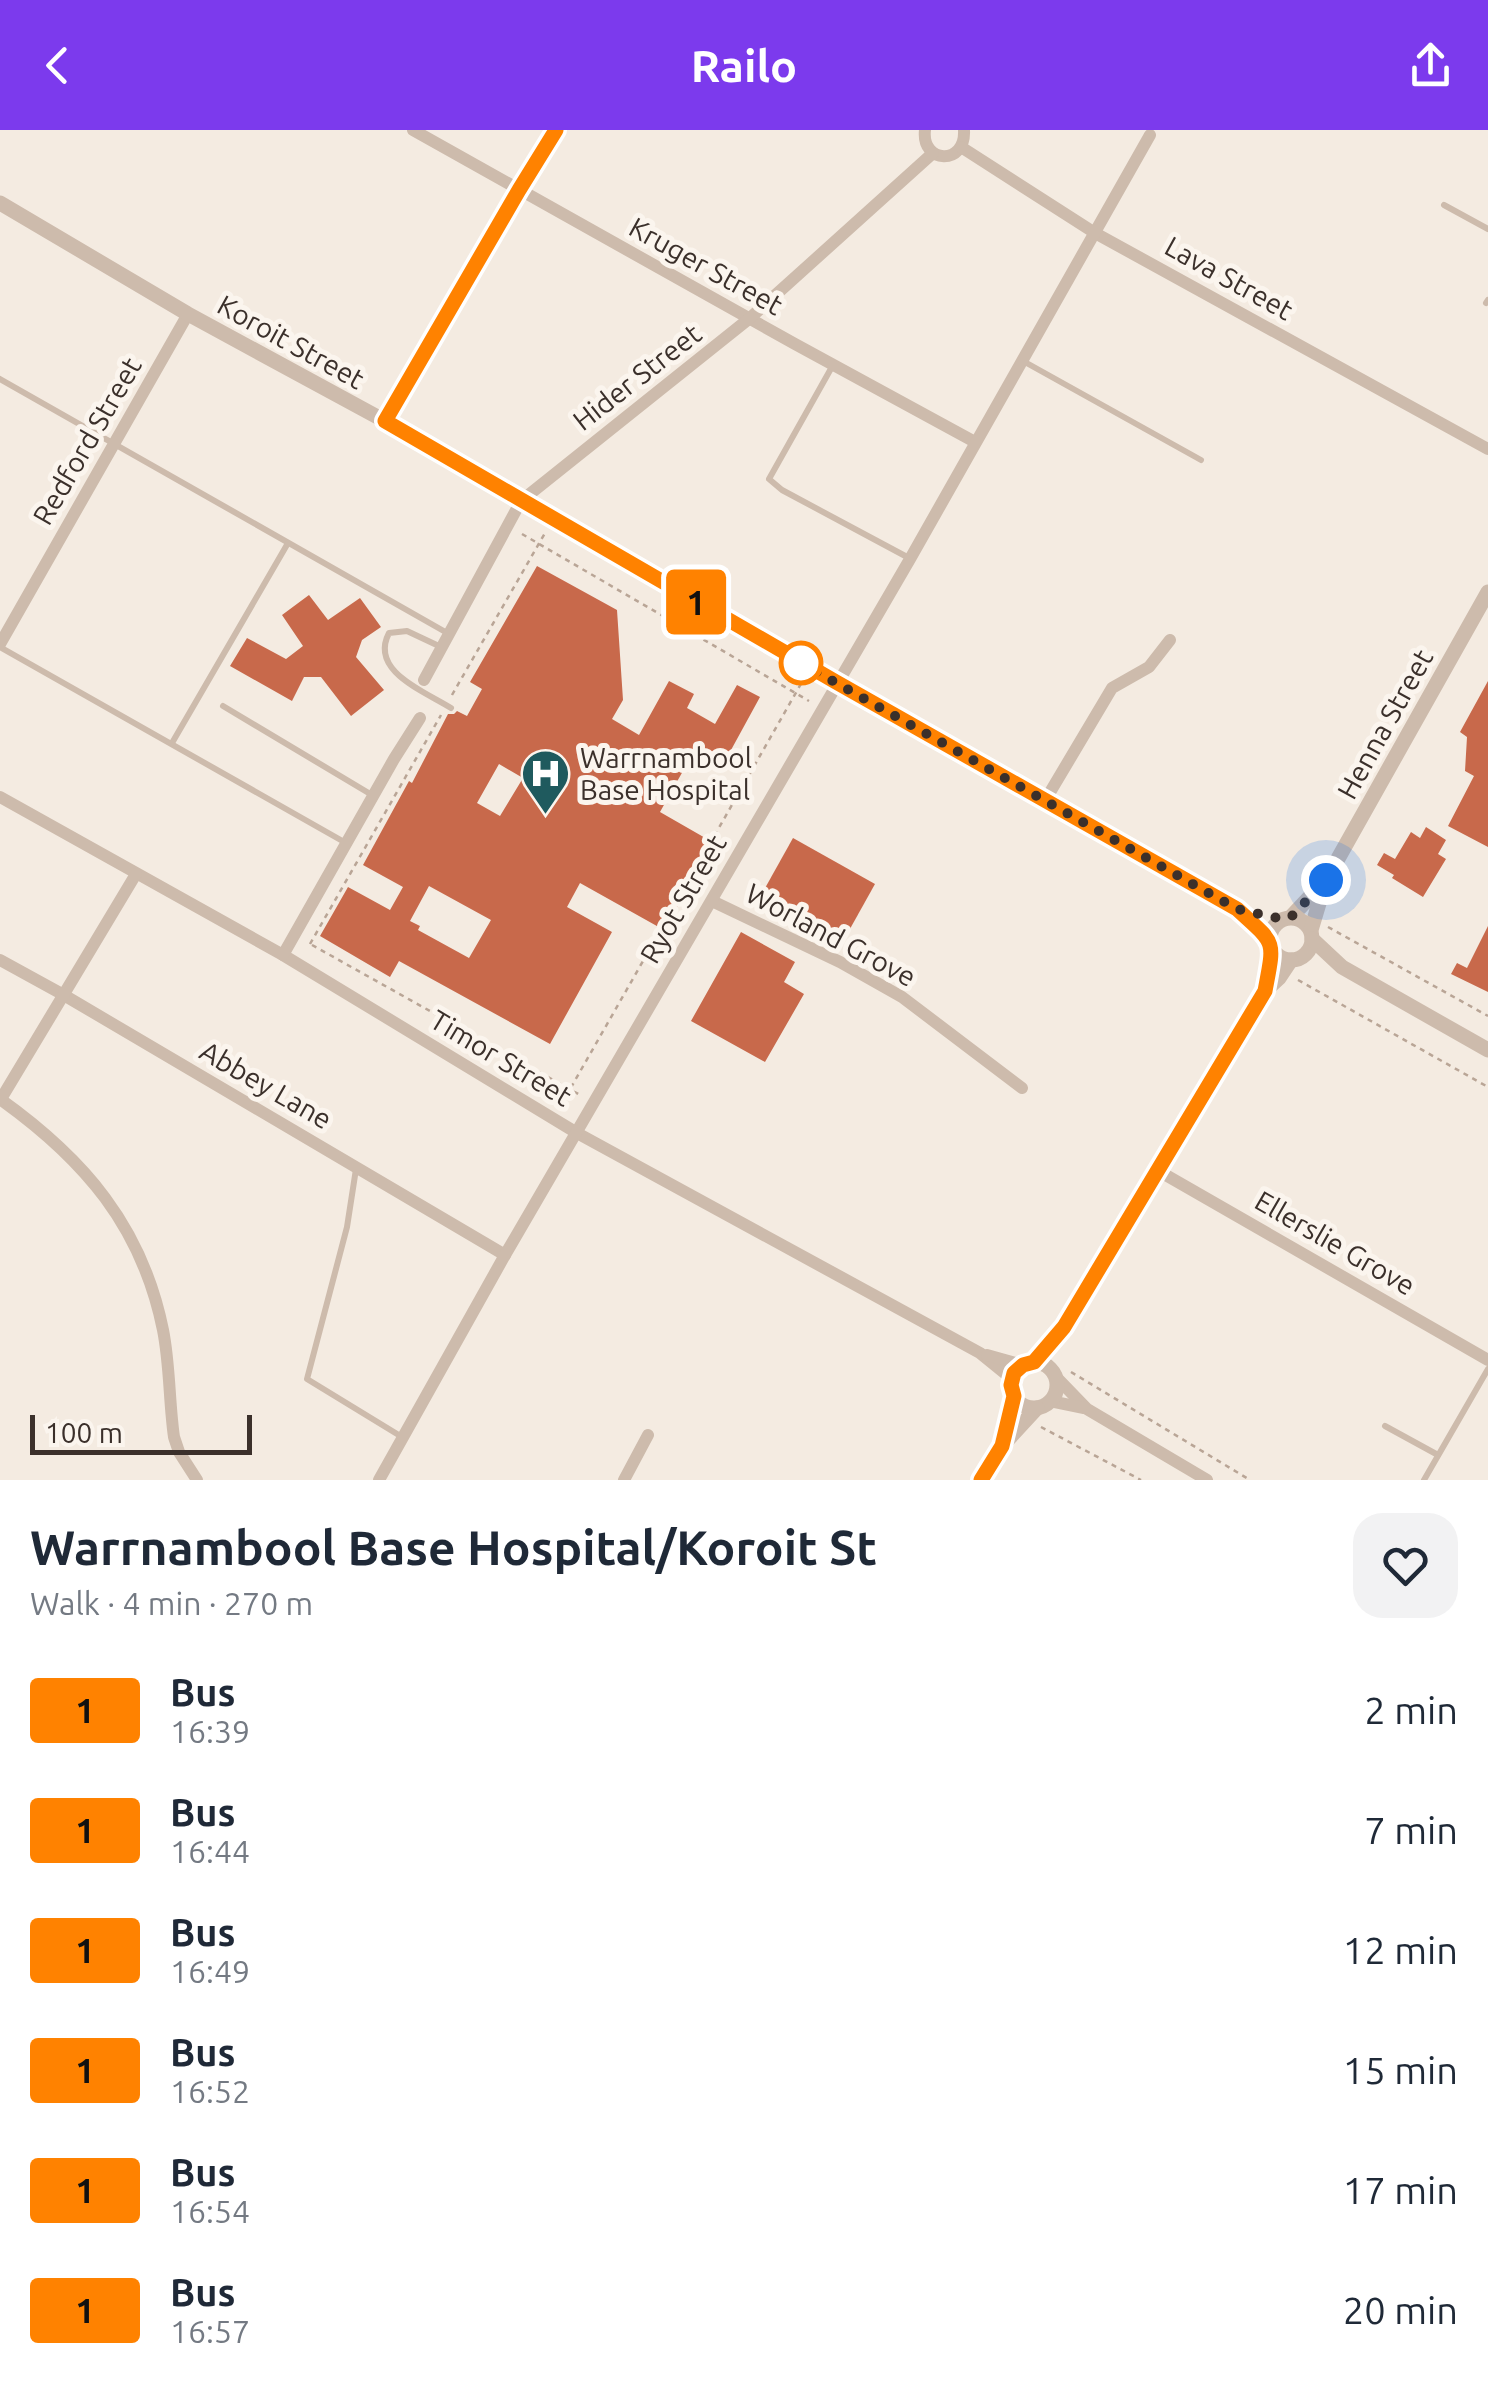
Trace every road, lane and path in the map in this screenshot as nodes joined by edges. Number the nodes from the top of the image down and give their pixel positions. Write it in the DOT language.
graph roads {
  1 [pos="414,130"];
  2 [pos="556,130"];
  3 [pos="925,130"];
  4 [pos="964,130"];
  5 [pos="1150,135"];
  6 [pos="962,147"];
  7 [pos="933,152"];
  8 [pos="519,190"];
  9 [pos="0,203"];
  10 [pos="1444,205"];
  11 [pos="1488,229"];
  12 [pos="1095,233"];
  13 [pos="188,314"];
  14 [pos="750,318"];
  15 [pos="1022,360"];
  16 [pos="833,364"];
  17 [pos="0,378"];
  18 [pos="385,421"];
  19 [pos="976,442"];
  20 [pos="114,444"];
  21 [pos="1485,449"];
  22 [pos="1201,460"];
  23 [pos="521,500"];
  24 [pos="553,519"];
  25 [pos="507,526"];
  26 [pos="288,542"];
  27 [pos="539,544"];
  28 [pos="910,559"];
  29 [pos="1488,592"];
  30 [pos="449,634"];
  31 [pos="1170,640"];
  32 [pos="0,646"];
  33 [pos="442,648"];
  34 [pos="810,668"];
  35 [pos="424,680"];
  36 [pos="836,682"];
  37 [pos="796,694"];
  38 [pos="223,706"];
  39 [pos="449,706"];
  40 [pos="821,708"];
  41 [pos="420,718"];
  42 [pos="172,743"];
  43 [pos="373,796"];
  44 [pos="0,797"];
  45 [pos="1046,800"];
  46 [pos="346,843"];
  47 [pos="136,874"];
  48 [pos="1326,880"];
  49 [pos="712,901"];
  50 [pos="1237,909"];
  51 [pos="1286,918"];
  52 [pos="1312,930"];
  53 [pos="1271,944"];
  54 [pos="283,955"];
  55 [pos="0,960"];
  56 [pos="1292,963"];
  57 [pos="1342,966"];
  58 [pos="1265,991"];
  59 [pos="62,994"];
  60 [pos="1488,1016"];
  61 [pos="1488,1050"];
  62 [pos="1488,1087"];
  63 [pos="1022,1088"];
  64 [pos="570,1089"];
  65 [pos="0,1099"];
  66 [pos="594,1103"];
  67 [pos="553,1119"];
  68 [pos="577,1133"];
  69 [pos="357,1168"];
  70 [pos="1157,1170"];
  71 [pos="504,1255"];
  72 [pos="1064,1327"];
  73 [pos="980,1354"];
  74 [pos="1488,1360"];
  75 [pos="1028,1363"];
  76 [pos="1488,1369"];
  77 [pos="1055,1371"];
  78 [pos="1012,1379"];
  79 [pos="1014,1396"];
  80 [pos="1086,1409"];
  81 [pos="1038,1410"];
  82 [pos="1385,1426"];
  83 [pos="648,1435"];
  84 [pos="402,1438"];
  85 [pos="1002,1446"];
  86 [pos="1438,1455"];
  87 [pos="196,1480"];
  88 [pos="378,1480"];
  89 [pos="624,1480"];
  90 [pos="981,1480"];
  91 [pos="1141,1480"];
  92 [pos="1207,1480"];
  93 [pos="1250,1480"];
  94 [pos="1424,1480"];
  1 -- 8 [label="street, Kruger Street"];
  2 -- 8 [label="street"];
  3 -- 7 [label="street"];
  4 -- 6 [label="street"];
  5 -- 12 [label="street, Ryot Street"];
  6 -- 7 [label="street"];
  6 -- 12 [label="street, Lava Street"];
  7 -- 14 [label="street, Hider Street"];
  8 -- 14 [label="street, Kruger Street"];
  8 -- 18 [label="street"];
  9 -- 13 [label="street, Koroit Street"];
  10 -- 11 [label="lane"];
  12 -- 15 [label="street, Ryot Street"];
  12 -- 21 [label="street, Lava Street"];
  13 -- 18 [label="street, Koroit Street"];
  13 -- 20 [label="street, Redford Street"];
  14 -- 16 [label="street, Kruger Street"];
  14 -- 23 [label="street, Hider Street"];
  15 -- 19 [label="street, Ryot Street"];
  15 -- 22 [label="lane"];
  16 -- 19 [label="street, Kruger Street"];
  16 -- 28 [label="lane"];
  17 -- 20 [label="lane"];
  18 -- 23 [label="street, Koroit Street"];
  19 -- 28 [label="street, Ryot Street"];
  20 -- 26 [label="lane"];
  20 -- 32 [label="street, Redford Street"];
  23 -- 24 [label="street, Koroit Street"];
  23 -- 25 [label="street, Hider Street"];
  24 -- 27 [label="path"];
  24 -- 34 [label="street, Koroit Street"];
  25 -- 27 [label="path"];
  25 -- 30 [label="street, Hider Street"];
  26 -- 30 [label="lane"];
  26 -- 42 [label="lane"];
  27 -- 37 [label="path"];
  27 -- 39 [label="path"];
  28 -- 36 [label="street, Ryot Street"];
  29 -- 48 [label="street, Henna Street"];
  30 -- 33 [label="street, Hider Street"];
  31 -- 45 [label="street"];
  32 -- 42 [label="lane"];
  33 -- 35 [label="street, Hider Street"];
  33 -- 39 [label="lane"];
  34 -- 36 [label="street, Koroit Street"];
  34 -- 37 [label="path"];
  36 -- 40 [label="street, Ryot Street"];
  36 -- 45 [label="street, Koroit Street"];
  37 -- 40 [label="path"];
  37 -- 64 [label="path"];
  38 -- 43 [label="lane"];
  39 -- 64 [label="path"];
  40 -- 49 [label="street, Ryot Street"];
  41 -- 43 [label="street"];
  42 -- 46 [label="lane"];
  43 -- 46 [label="street"];
  44 -- 47 [label="street, Timor Street"];
  45 -- 50 [label="street, Koroit Street"];
  46 -- 54 [label="street"];
  47 -- 54 [label="street, Timor Street"];
  47 -- 59 [label="street"];
  48 -- 51 [label="street, Henna Street"];
  48 -- 52 [label="street, Henna Street"];
  49 -- 63 [label="street, Worland Grove"];
  49 -- 66 [label="street, Ryot Street"];
  50 -- 51 [label="street, Koroit Street"];
  50 -- 53 [label="street, Koroit Street"];
  51 -- 52 [label="street"];
  51 -- 53 [label="street"];
  52 -- 56 [label="street"];
  52 -- 57 [label="street"];
  52 -- 60 [label="path"];
  53 -- 56 [label="street"];
  53 -- 58 [label="street"];
  54 -- 67 [label="street, Timor Street"];
  55 -- 59 [label="street, Abbey Lane"];
  56 -- 57 [label="street"];
  56 -- 58 [label="street"];
  56 -- 62 [label="path"];
  57 -- 61 [label="street"];
  58 -- 70 [label="street"];
  59 -- 65 [label="street"];
  59 -- 69 [label="street, Abbey Lane"];
  64 -- 66 [label="path"];
  64 -- 67 [label="path"];
  65 -- 87 [label="street"];
  66 -- 68 [label="street, Ryot Street"];
  67 -- 68 [label="street, Timor Street"];
  68 -- 71 [label="street, Ryot Street"];
  68 -- 73 [label="street, Timor Street"];
  69 -- 71 [label="street, Abbey Lane"];
  69 -- 84 [label="lane"];
  70 -- 72 [label="street"];
  70 -- 74 [label="street, Ellerslie Grove"];
  71 -- 84 [label="street, Ryot Street"];
  72 -- 75 [label="street"];
  72 -- 77 [label="street"];
  73 -- 75 [label="street, Timor Street"];
  73 -- 78 [label="street, Timor Street"];
  75 -- 77 [label="street"];
  75 -- 78 [label="street"];
  76 -- 86 [label="lane"];
  77 -- 80 [label="street"];
  77 -- 81 [label="street"];
  77 -- 93 [label="path"];
  78 -- 79 [label="street"];
  79 -- 81 [label="street"];
  79 -- 85 [label="street"];
  80 -- 81 [label="street"];
  80 -- 92 [label="street"];
  81 -- 85 [label="street"];
  81 -- 91 [label="path"];
  82 -- 86 [label="lane"];
  83 -- 89 [label="street"];
  84 -- 88 [label="street, Ryot Street"];
  85 -- 90 [label="street"];
  86 -- 94 [label="lane"];
}
